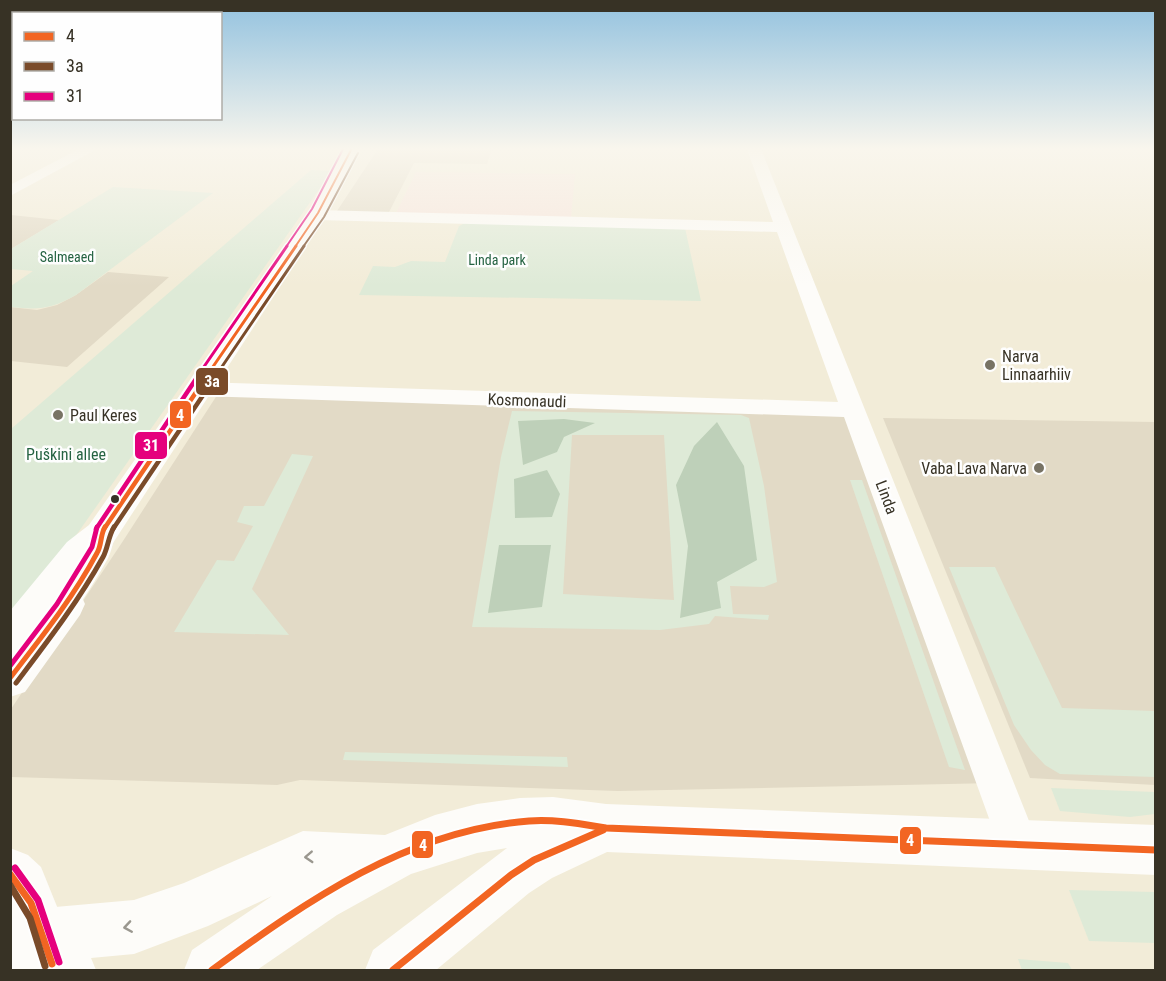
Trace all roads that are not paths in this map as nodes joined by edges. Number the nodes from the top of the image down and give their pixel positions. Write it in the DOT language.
graph roads {
  1 [pos="328,195"];
  2 [pos="772,195"];
  3 [pos="317,215"];
  4 [pos="784,227"];
  5 [pos="199,388"];
  6 [pos="855,410"];
  7 [pos="101,534"];
  8 [pos="10,641"];
  9 [pos="10,680"];
  10 [pos="606,828"];
  11 [pos="1019,846"];
  12 [pos="1155,850"];
  13 [pos="388,860"];
  14 [pos="10,873"];
  15 [pos="36,953"];
  16 [pos="212,970"];
  17 [pos="393,970"];
  1 -- 3 [label="main road"];
  2 -- 4 [label="street, Linda"];
  3 -- 4 [label="street"];
  3 -- 5 [label="main road"];
  4 -- 6 [label="street, Linda"];
  5 -- 6 [label="street, Kosmonaudi"];
  5 -- 7 [label="main road"];
  6 -- 11 [label="street, Linda"];
  7 -- 8 [label="main road"];
  7 -- 9 [label="main road"];
  10 -- 11 [label="main road"];
  10 -- 13 [label="main road"];
  10 -- 17 [label="main road"];
  11 -- 12 [label="main road"];
  13 -- 15 [label="main road, one-way"];
  13 -- 16 [label="main road"];
  14 -- 15 [label="main road"];
}
